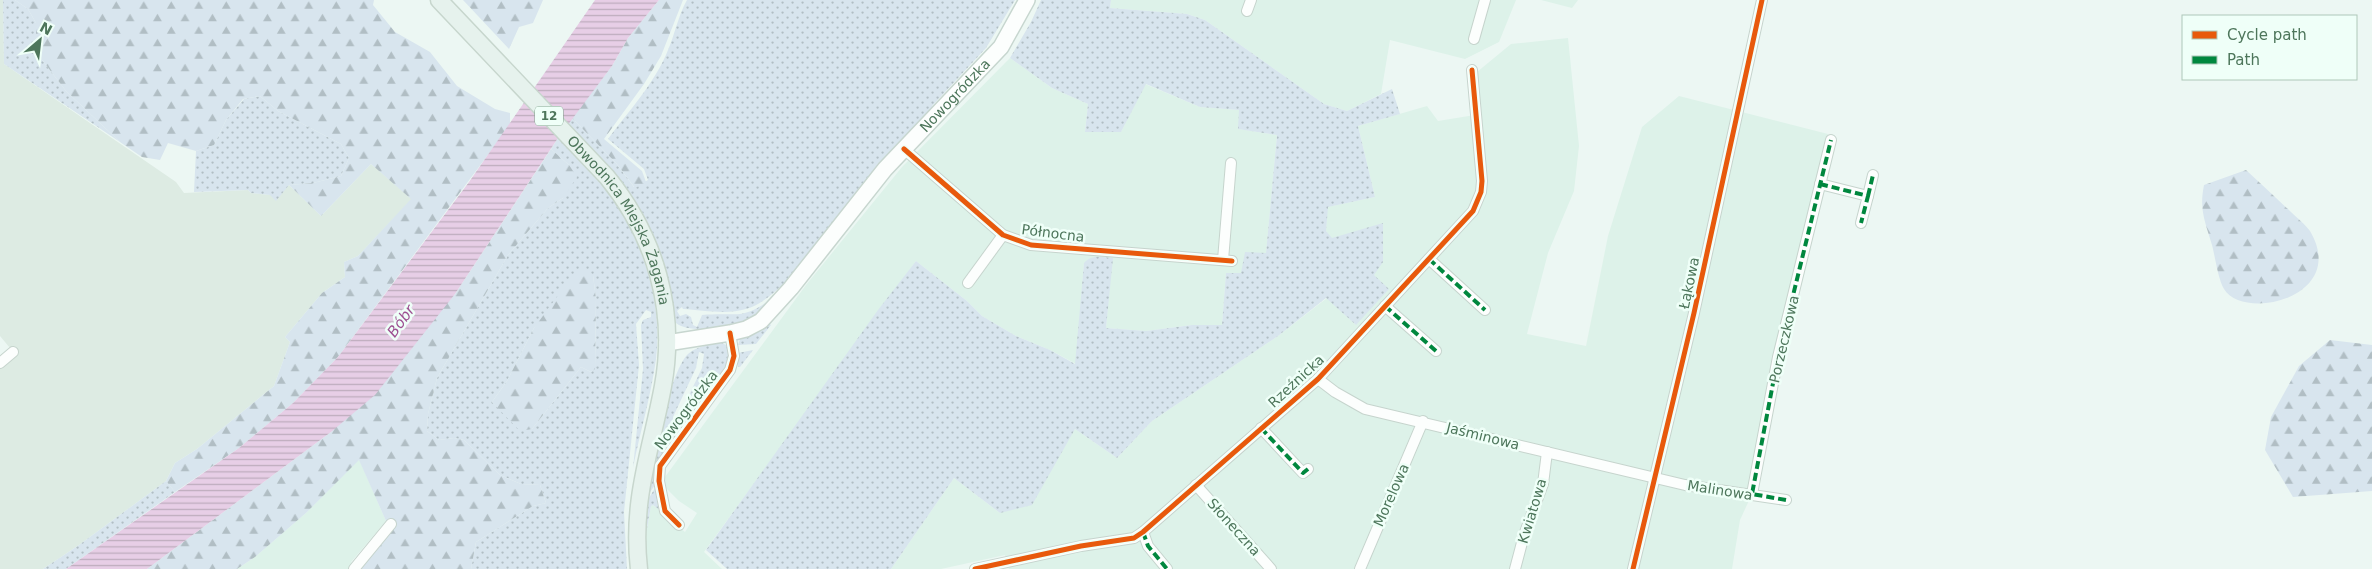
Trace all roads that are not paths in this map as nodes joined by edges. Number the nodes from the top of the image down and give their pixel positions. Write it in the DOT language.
graph roads {
  1 [pos="439,0"];
  2 [pos="1026,0"];
  3 [pos="1251,0"];
  4 [pos="1485,0"];
  5 [pos="1762,0"];
  6 [pos="1247,11"];
  7 [pos="1474,39"];
  8 [pos="1472,70"];
  9 [pos="1831,140"];
  10 [pos="904,149"];
  11 [pos="1231,163"];
  12 [pos="1873,175"];
  13 [pos="1820,184"];
  14 [pos="1868,196"];
  15 [pos="1861,223"];
  16 [pos="1003,235"];
  17 [pos="1429,259"];
  18 [pos="968,283"];
  19 [pos="1385,306"];
  20 [pos="1485,310"];
  21 [pos="730,333"];
  22 [pos="668,343"];
  23 [pos="1436,351"];
  24 [pos="13,352"];
  25 [pos="0,363"];
  26 [pos="1318,379"];
  27 [pos="1423,421"];
  28 [pos="1261,428"];
  29 [pos="1548,452"];
  30 [pos="1308,469"];
  31 [pos="1654,478"];
  32 [pos="1196,485"];
  33 [pos="1752,494"];
  34 [pos="1786,500"];
  35 [pos="391,524"];
  36 [pos="679,525"];
  37 [pos="1143,532"];
  38 [pos="354,569"];
  39 [pos="639,569"];
  40 [pos="975,569"];
  41 [pos="1167,569"];
  42 [pos="1271,569"];
  43 [pos="1360,569"];
  44 [pos="1515,569"];
  45 [pos="1633,569"];
  1 -- 22 [label="main road, Obwodnica Miejska Żagania / 12"];
  2 -- 10 [label="main road, Nowogródzka"];
  3 -- 6 [label="street"];
  4 -- 7 [label="street"];
  5 -- 31 [label="street, Łąkowa"];
  8 -- 17 [label="street, Rzeźnicka"];
  9 -- 13 [label="street, Porzeczkowa"];
  10 -- 16 [label="street, Północna"];
  10 -- 21 [label="main road, Nowogródzka"];
  11 -- 16 [label="street, Północna"];
  12 -- 14 [label="street"];
  13 -- 14 [label="street"];
  13 -- 33 [label="street, Porzeczkowa"];
  14 -- 15 [label="street"];
  16 -- 18 [label="street"];
  17 -- 19 [label="street, Rzeźnicka"];
  17 -- 20 [label="street"];
  19 -- 23 [label="street"];
  19 -- 26 [label="street, Rzeźnicka"];
  21 -- 22 [label="main road, Nowogródzka"];
  21 -- 36 [label="street, Nowogródzka"];
  22 -- 39 [label="main road, Nowogródzka / 12"];
  24 -- 25 [label="street"];
  26 -- 27 [label="street, Jaśminowa"];
  26 -- 28 [label="street, Rzeźnicka"];
  27 -- 29 [label="street, Jaśminowa"];
  27 -- 43 [label="street, Morelowa"];
  28 -- 30 [label="street"];
  28 -- 32 [label="street, Rzeźnicka"];
  29 -- 31 [label="street, Jaśminowa"];
  29 -- 44 [label="street, Kwiatowa"];
  31 -- 33 [label="street, Malinowa"];
  31 -- 45 [label="street, Łąkowa"];
  32 -- 37 [label="street, Rzeźnicka"];
  32 -- 42 [label="street, Słoneczna"];
  33 -- 34 [label="street, Malinowa"];
  35 -- 38 [label="street"];
  37 -- 40 [label="street, Rzeźnicka"];
  37 -- 41 [label="street"];
}
